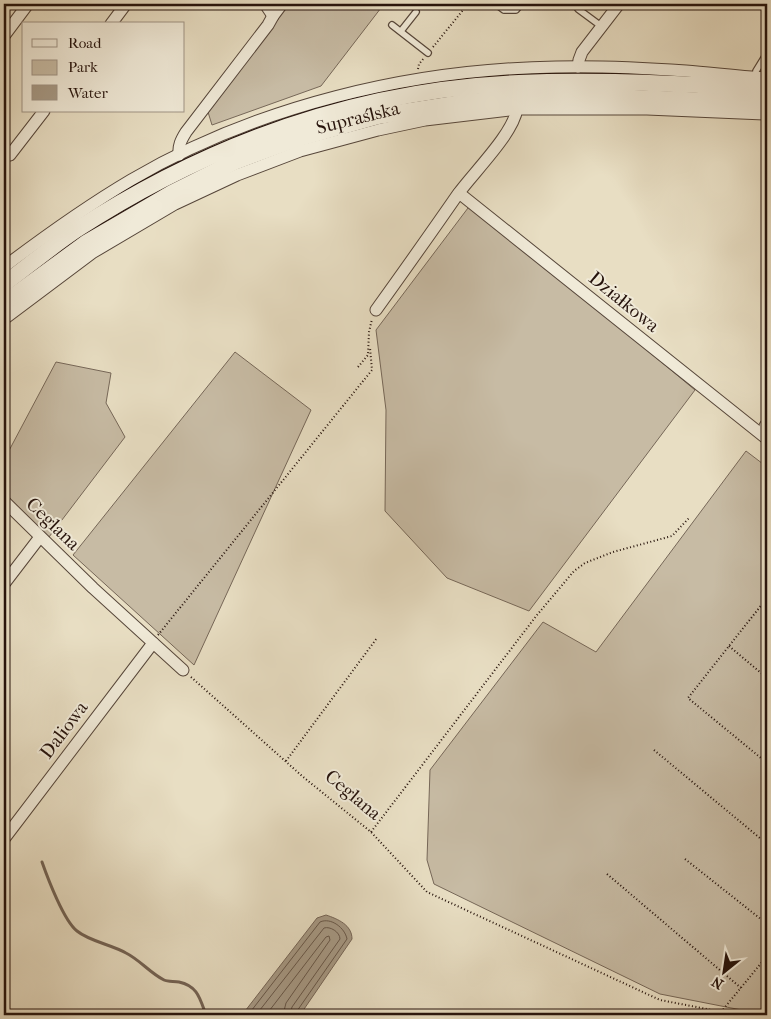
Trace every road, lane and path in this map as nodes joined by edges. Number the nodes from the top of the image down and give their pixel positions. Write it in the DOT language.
graph roads {
  1 [pos="28,4"];
  2 [pos="126,4"];
  3 [pos="265,4"];
  4 [pos="282,4"];
  5 [pos="468,4"];
  6 [pos="496,4"];
  7 [pos="521,4"];
  8 [pos="619,4"];
  9 [pos="578,8"];
  10 [pos="416,12"];
  11 [pos="273,16"];
  12 [pos="112,22"];
  13 [pos="392,25"];
  14 [pos="601,26"];
  15 [pos="400,32"];
  16 [pos="4,36"];
  17 [pos="428,53"];
  18 [pos="767,53"];
  19 [pos="578,67"];
  20 [pos="767,78"];
  21 [pos="417,79"];
  22 [pos="761,83"];
  23 [pos="767,103"];
  24 [pos="517,109"];
  25 [pos="43,112"];
  26 [pos="767,114"];
  27 [pos="10,155"];
  28 [pos="179,155"];
  29 [pos="459,193"];
  30 [pos="4,267"];
  31 [pos="4,284"];
  32 [pos="4,304"];
  33 [pos="376,310"];
  34 [pos="4,319"];
  35 [pos="370,348"];
  36 [pos="358,367"];
  37 [pos="767,439"];
  38 [pos="4,501"];
  39 [pos="689,518"];
  40 [pos="40,537"];
  41 [pos="4,584"];
  42 [pos="767,598"];
  43 [pos="377,638"];
  44 [pos="153,643"];
  45 [pos="729,646"];
  46 [pos="183,670"];
  47 [pos="767,678"];
  48 [pos="654,750"];
  49 [pos="286,761"];
  50 [pos="767,763"];
  51 [pos="370,832"];
  52 [pos="4,839"];
  53 [pos="767,844"];
  54 [pos="685,859"];
  55 [pos="607,874"];
  56 [pos="767,924"];
  57 [pos="767,956"];
  58 [pos="741,988"];
  59 [pos="721,1012"];
  60 [pos="738,1015"];
  1 -- 16 [label="street"];
  2 -- 12 [label="street"];
  3 -- 11 [label="street"];
  4 -- 11 [label="street"];
  5 -- 17 [label="path"];
  6 -- 7 [label="lane"];
  8 -- 14 [label="street"];
  9 -- 14 [label="lane"];
  10 -- 15 [label="lane"];
  11 -- 28 [label="street"];
  13 -- 15 [label="lane"];
  14 -- 19 [label="street"];
  15 -- 17 [label="lane"];
  17 -- 21 [label="path"];
  18 -- 22 [label="lane"];
  19 -- 21 [label="street, Supraślska"];
  19 -- 22 [label="street, Supraślska"];
  20 -- 22 [label="street, Supraślska"];
  21 -- 28 [label="street, Supraślska"];
  22 -- 31 [label="main road"];
  23 -- 32 [label="main road"];
  24 -- 26 [label="street, Supraślska"];
  24 -- 29 [label="street"];
  24 -- 34 [label="street, Supraślska"];
  25 -- 27 [label="street"];
  28 -- 30 [label="street, Supraślska"];
  29 -- 33 [label="street"];
  29 -- 37 [label="street, Działkowa"];
  33 -- 35 [label="path"];
  35 -- 36 [label="path"];
  35 -- 44 [label="path"];
  38 -- 40 [label="street, Ceglana"];
  39 -- 51 [label="path"];
  40 -- 41 [label="street"];
  40 -- 44 [label="street, Ceglana"];
  42 -- 45 [label="path"];
  43 -- 49 [label="path"];
  44 -- 46 [label="street, Ceglana"];
  44 -- 52 [label="street, Daliowa"];
  45 -- 47 [label="path"];
  45 -- 50 [label="path"];
  46 -- 49 [label="path, Ceglana"];
  48 -- 53 [label="path"];
  49 -- 51 [label="path, Ceglana"];
  51 -- 59 [label="path, Ceglana"];
  54 -- 56 [label="path"];
  55 -- 58 [label="path"];
  57 -- 58 [label="path"];
  58 -- 59 [label="path"];
  59 -- 60 [label="path, Ceglana"];
}
